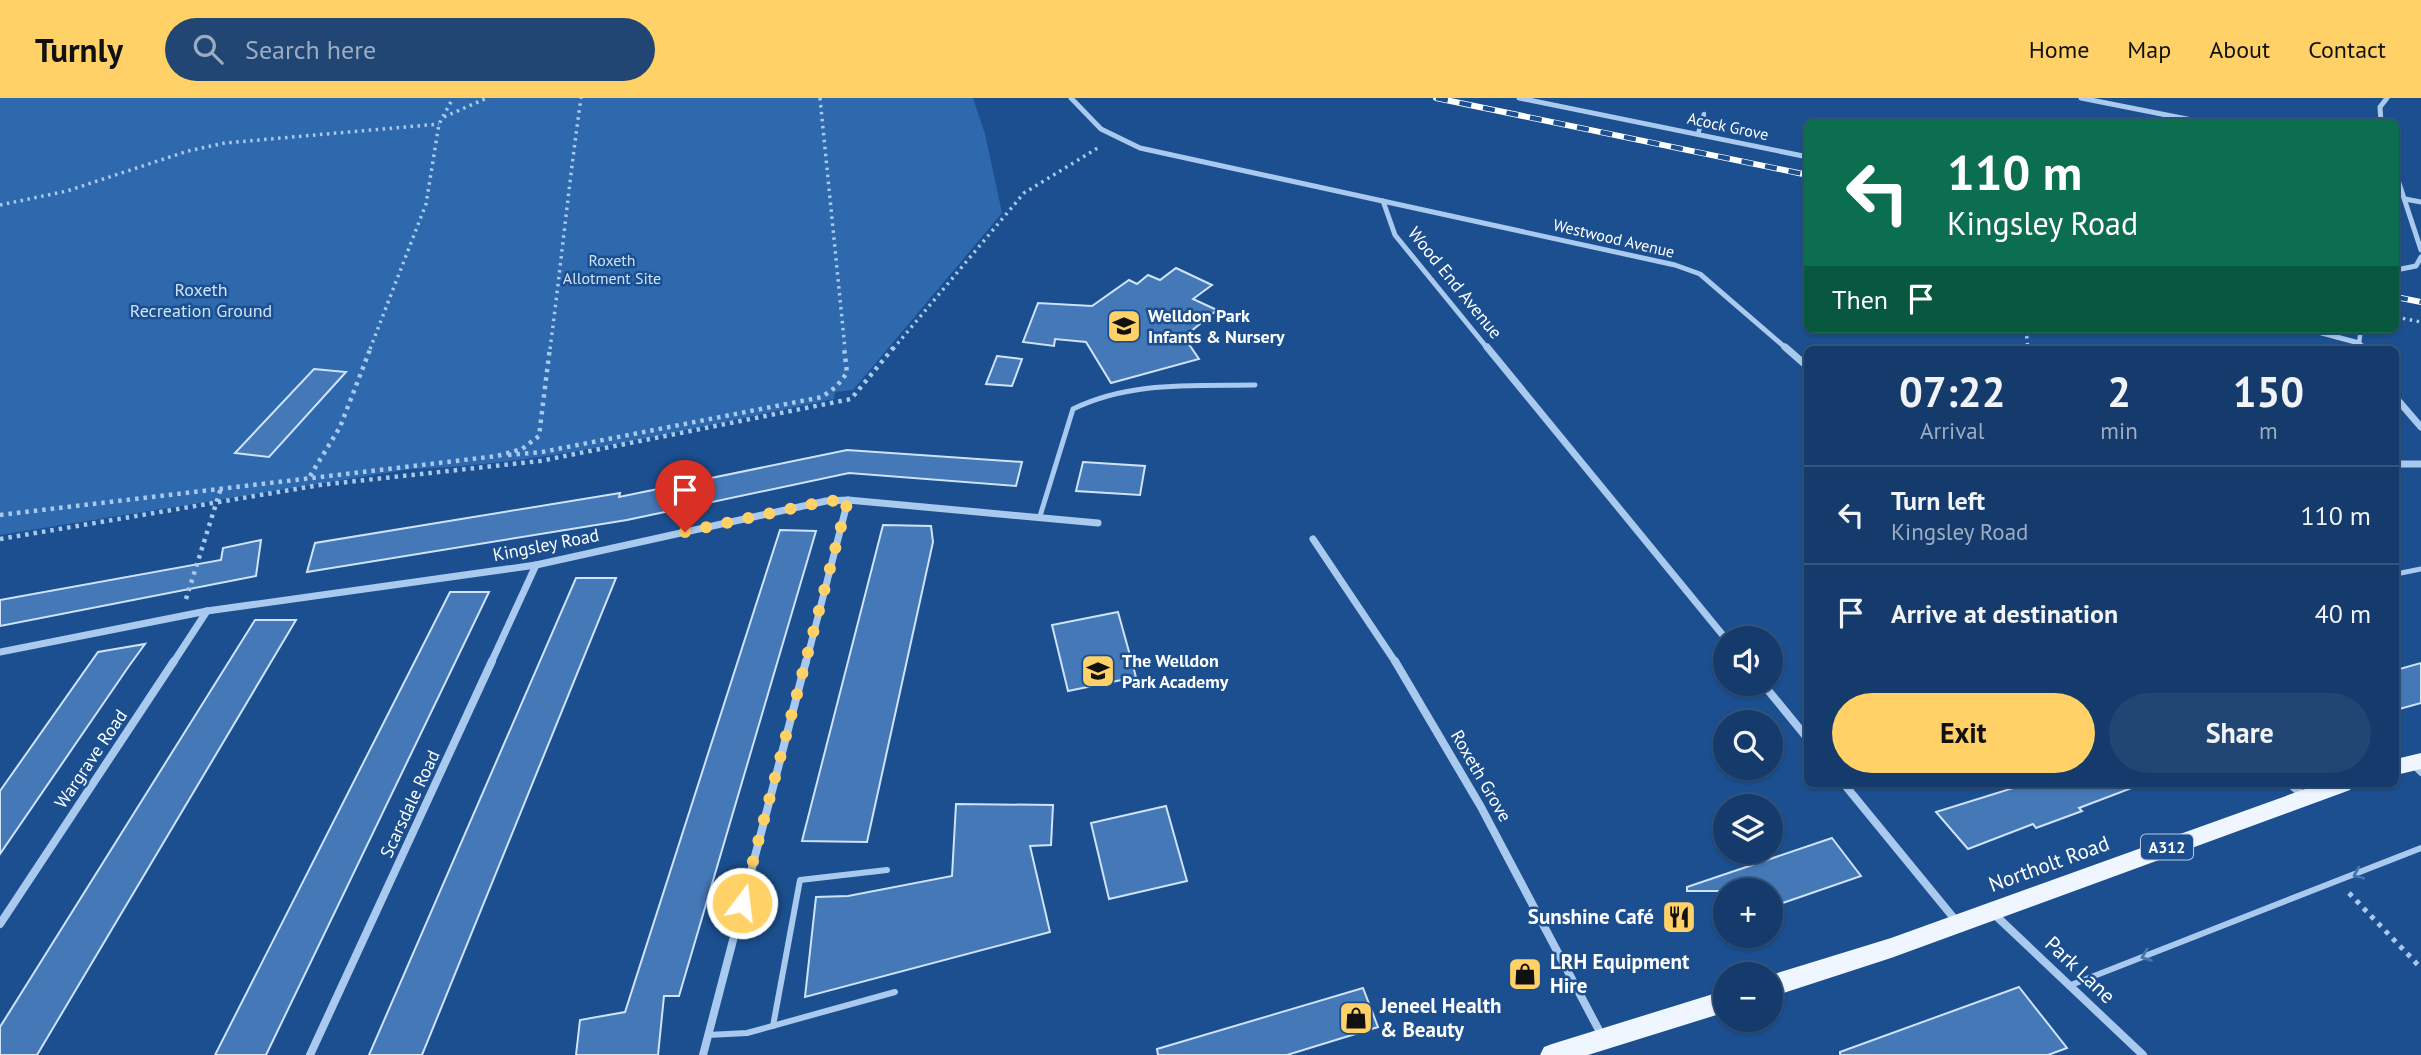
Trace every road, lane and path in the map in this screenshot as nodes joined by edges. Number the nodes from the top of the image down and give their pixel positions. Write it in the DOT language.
graph roads {
  1 [pos="453,98"];
  2 [pos="487,98"];
  3 [pos="581,98"];
  4 [pos="820,98"];
  5 [pos="1071,98"];
  6 [pos="1519,98"];
  7 [pos="2081,98"];
  8 [pos="2386,98"];
  9 [pos="2091,99"];
  10 [pos="1704,114"];
  11 [pos="443,117"];
  12 [pos="2188,119"];
  13 [pos="2381,119"];
  14 [pos="439,124"];
  15 [pos="1698,134"];
  16 [pos="1114,138"];
  17 [pos="1804,156"];
  18 [pos="2399,182"];
  19 [pos="2405,199"];
  20 [pos="1383,201"];
  21 [pos="2421,202"];
  22 [pos="0,205"];
  23 [pos="2421,250"];
  24 [pos="2421,257"];
  25 [pos="2399,269"];
  26 [pos="2399,318"];
  27 [pos="2421,322"];
  28 [pos="2323,333"];
  29 [pos="2360,333"];
  30 [pos="2359,342"];
  31 [pos="2362,346"];
  32 [pos="1804,364"];
  33 [pos="1255,385"];
  34 [pos="2399,401"];
  35 [pos="2421,427"];
  36 [pos="497,456"];
  37 [pos="2399,464"];
  38 [pos="2421,464"];
  39 [pos="310,477"];
  40 [pos="221,488"];
  41 [pos="848,500"];
  42 [pos="216,502"];
  43 [pos="0,516"];
  44 [pos="1040,516"];
  45 [pos="1098,523"];
  46 [pos="0,539"];
  47 [pos="1313,539"];
  48 [pos="536,565"];
  49 [pos="2421,569"];
  50 [pos="2399,573"];
  51 [pos="207,611"];
  52 [pos="181,616"];
  53 [pos="1715,626"];
  54 [pos="0,652"];
  55 [pos="1773,696"];
  56 [pos="1804,735"];
  57 [pos="1846,787"];
  58 [pos="2320,787"];
  59 [pos="2297,790"];
  60 [pos="2421,848"];
  61 [pos="887,870"];
  62 [pos="2338,882"];
  63 [pos="1991,911"];
  64 [pos="1957,922"];
  65 [pos="0,924"];
  66 [pos="2421,968"];
  67 [pos="1783,982"];
  68 [pos="2071,985"];
  69 [pos="895,992"];
  70 [pos="1713,1004"];
  71 [pos="773,1026"];
  72 [pos="708,1035"];
  73 [pos="1604,1039"];
  74 [pos="310,1055"];
  75 [pos="702,1055"];
  76 [pos="1552,1055"];
  77 [pos="2143,1055"];
  1 -- 11 [label="path"];
  2 -- 11 [label="path"];
  3 -- 36 [label="path"];
  4 -- 36 [label="path"];
  5 -- 16 [label="street"];
  6 -- 15 [label="street, Acock Grove"];
  7 -- 9 [label="street"];
  8 -- 13 [label="street"];
  9 -- 12 [label="street"];
  10 -- 15 [label="lane"];
  11 -- 14 [label="path"];
  14 -- 22 [label="path"];
  14 -- 39 [label="path"];
  15 -- 17 [label="street, Acock Grove"];
  16 -- 20 [label="street"];
  16 -- 42 [label="path"];
  18 -- 19 [label="street"];
  19 -- 21 [label="street"];
  19 -- 23 [label="street"];
  20 -- 32 [label="street, Westwood Avenue"];
  20 -- 53 [label="street, Wood End Avenue"];
  24 -- 25 [label="street"];
  26 -- 27 [label="path"];
  28 -- 30 [label="street"];
  29 -- 30 [label="lane"];
  30 -- 31 [label="street"];
  33 -- 44 [label="lane"];
  34 -- 35 [label="street"];
  36 -- 39 [label="path"];
  37 -- 38 [label="street"];
  39 -- 40 [label="path"];
  40 -- 42 [label="path"];
  40 -- 43 [label="path"];
  41 -- 44 [label="street, Kingsley Road"];
  41 -- 48 [label="street, Kingsley Road"];
  41 -- 72 [label="street"];
  42 -- 46 [label="path"];
  42 -- 52 [label="path"];
  44 -- 45 [label="street, Kingsley Road"];
  47 -- 73 [label="street, Roxeth Grove"];
  48 -- 51 [label="street, Kingsley Road"];
  48 -- 74 [label="street, Scarsdale Road"];
  49 -- 50 [label="lane"];
  51 -- 52 [label="street, Kingsley Road"];
  51 -- 65 [label="street, Wargrave Road"];
  52 -- 54 [label="street, Kingsley Road"];
  55 -- 56 [label="street"];
  57 -- 64 [label="street"];
  58 -- 59 [label="main road, Northolt Road / A312"];
  59 -- 63 [label="main road, Northolt Road / A312"];
  60 -- 62 [label="lane, one-way"];
  61 -- 71 [label="lane"];
  62 -- 66 [label="path"];
  62 -- 68 [label="lane, one-way"];
  63 -- 64 [label="main road, Northolt Road / A312"];
  63 -- 68 [label="street, Park Lane"];
  64 -- 67 [label="main road, Northolt Road / A312"];
  68 -- 77 [label="street, Park Lane"];
  69 -- 71 [label="lane"];
  70 -- 73 [label="main road"];
  71 -- 72 [label="lane"];
  72 -- 75 [label="street"];
  73 -- 76 [label="main road"];
}
